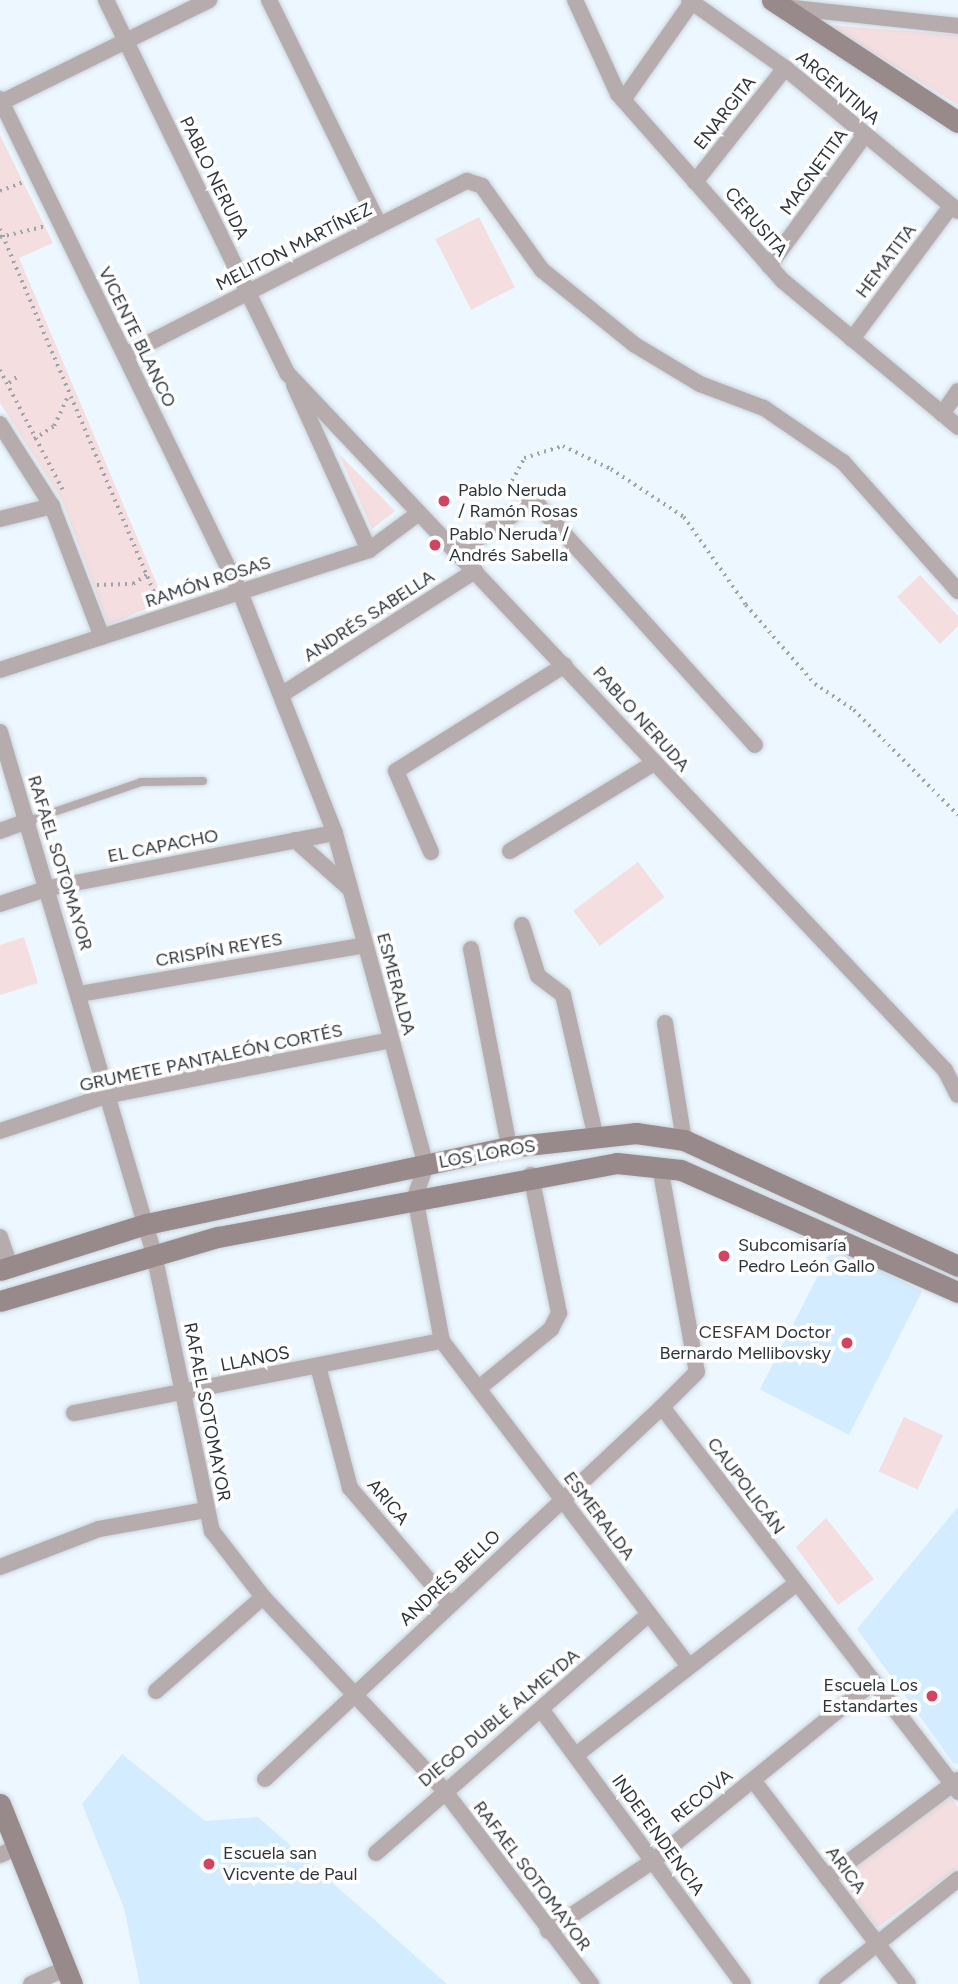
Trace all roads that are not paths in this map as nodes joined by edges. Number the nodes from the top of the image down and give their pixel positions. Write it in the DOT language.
graph roads {
  1 [pos="106,0"];
  2 [pos="209,0"];
  3 [pos="269,0"];
  4 [pos="575,0"];
  5 [pos="690,1"];
  6 [pos="777,3"];
  7 [pos="958,26"];
  8 [pos="126,41"];
  9 [pos="785,68"];
  10 [pos="1,100"];
  11 [pos="623,100"];
  12 [pos="958,122"];
  13 [pos="865,135"];
  14 [pos="695,182"];
  15 [pos="954,209"];
  16 [pos="379,225"];
  17 [pos="769,266"];
  18 [pos="248,292"];
  19 [pos="852,339"];
  20 [pos="125,355"];
  21 [pos="288,374"];
  22 [pos="958,391"];
  23 [pos="942,414"];
  24 [pos="0,424"];
  25 [pos="958,428"];
  26 [pos="52,506"];
  27 [pos="419,513"];
  28 [pos="0,519"];
  29 [pos="369,550"];
  30 [pos="457,553"];
  31 [pos="475,571"];
  32 [pos="958,591"];
  33 [pos="240,592"];
  34 [pos="102,637"];
  35 [pos="565,665"];
  36 [pos="0,670"];
  37 [pos="284,694"];
  38 [pos="0,732"];
  39 [pos="755,745"];
  40 [pos="654,763"];
  41 [pos="203,781"];
  42 [pos="28,821"];
  43 [pos="0,831"];
  44 [pos="335,832"];
  45 [pos="295,840"];
  46 [pos="510,850"];
  47 [pos="430,852"];
  48 [pos="49,888"];
  49 [pos="350,889"];
  50 [pos="0,904"];
  51 [pos="522,925"];
  52 [pos="365,945"];
  53 [pos="471,949"];
  54 [pos="79,994"];
  55 [pos="665,1023"];
  56 [pos="391,1040"];
  57 [pos="109,1095"];
  58 [pos="958,1095"];
  59 [pos="0,1131"];
  60 [pos="596,1138"];
  61 [pos="684,1140"];
  62 [pos="509,1147"];
  63 [pos="426,1165"];
  64 [pos="660,1167"];
  65 [pos="531,1175"];
  66 [pos="415,1197"];
  67 [pos="146,1224"];
  68 [pos="0,1237"];
  69 [pos="154,1254"];
  70 [pos="958,1267"];
  71 [pos="5,1268"];
  72 [pos="954,1290"];
  73 [pos="0,1301"];
  74 [pos="442,1341"];
  75 [pos="318,1366"];
  76 [pos="479,1388"];
  77 [pos="186,1392"];
  78 [pos="662,1408"];
  79 [pos="74,1413"];
  80 [pos="563,1499"];
  81 [pos="206,1510"];
  82 [pos="0,1567"];
  83 [pos="796,1584"];
  84 [pos="263,1597"];
  85 [pos="450,1605"];
  86 [pos="649,1614"];
  87 [pos="689,1666"];
  88 [pos="873,1682"];
  89 [pos="156,1691"];
  90 [pos="356,1691"];
  91 [pos="541,1709"];
  92 [pos="576,1755"];
  93 [pos="265,1779"];
  94 [pos="752,1780"];
  95 [pos="955,1784"];
  96 [pos="443,1789"];
  97 [pos="0,1804"];
  98 [pos="8,1851"];
  99 [pos="376,1853"];
  100 [pos="653,1861"];
  101 [pos="827,1878"];
  102 [pos="958,1880"];
  103 [pos="548,1931"];
  104 [pos="877,1945"];
  105 [pos="69,1976"];
  106 [pos="31,1984"];
  107 [pos="591,1984"];
  108 [pos="743,1984"];
  109 [pos="827,1984"];
  110 [pos="908,1984"];
  1 -- 8 [label="street, PABLO NERUDA"];
  2 -- 8 [label="street"];
  3 -- 16 [label="street"];
  4 -- 11 [label="street, CERUSITA"];
  5 -- 9 [label="street, ARGENTINA"];
  5 -- 11 [label="street"];
  6 -- 7 [label="street"];
  6 -- 12 [label="main road"];
  8 -- 10 [label="street"];
  8 -- 18 [label="street, PABLO NERUDA"];
  9 -- 13 [label="street, ARGENTINA"];
  9 -- 14 [label="street, ENARGITA"];
  10 -- 20 [label="street, VICENTE BLANCO"];
  11 -- 14 [label="street, CERUSITA"];
  13 -- 15 [label="street, ARGENTINA"];
  13 -- 17 [label="street, MAGNETITA"];
  14 -- 17 [label="street, CERUSITA"];
  15 -- 19 [label="street, HEMATITA"];
  16 -- 18 [label="street, MELITON MARTÍNEZ"];
  16 -- 32 [label="street, MELITON MARTÍNEZ"];
  17 -- 19 [label="street, CERUSITA"];
  18 -- 20 [label="street, MELITON MARTÍNEZ"];
  18 -- 21 [label="street, PABLO NERUDA"];
  19 -- 23 [label="street, CERUSITA"];
  20 -- 33 [label="street, VICENTE BLANCO"];
  21 -- 27 [label="street, PABLO NERUDA"];
  21 -- 29 [label="street, PABLO NERUDA"];
  22 -- 23 [label="street"];
  23 -- 25 [label="street, CERUSITA"];
  24 -- 26 [label="street"];
  26 -- 28 [label="street"];
  26 -- 34 [label="street"];
  27 -- 29 [label="street, RAMÓN ROSAS"];
  27 -- 30 [label="street, PABLO NERUDA"];
  29 -- 33 [label="street, RAMÓN ROSAS"];
  30 -- 31 [label="street, PABLO NERUDA"];
  30 -- 39 [label="street"];
  31 -- 35 [label="street, PABLO NERUDA"];
  31 -- 37 [label="street, ANDRÉS SABELLA"];
  33 -- 34 [label="street, RAMÓN ROSAS"];
  33 -- 37 [label="street, ESMERALDA"];
  34 -- 36 [label="street, RAMÓN ROSAS"];
  35 -- 40 [label="street, PABLO NERUDA"];
  35 -- 47 [label="street"];
  37 -- 44 [label="street, ESMERALDA"];
  38 -- 42 [label="street, RAFAEL SOTOMAYOR"];
  40 -- 46 [label="street"];
  40 -- 58 [label="street, PABLO NERUDA"];
  41 -- 42 [label="lane"];
  42 -- 43 [label="street"];
  42 -- 48 [label="street, RAFAEL SOTOMAYOR"];
  44 -- 45 [label="street, EL CAPACHO"];
  44 -- 49 [label="street, ESMERALDA"];
  45 -- 48 [label="street, EL CAPACHO"];
  45 -- 49 [label="street"];
  48 -- 50 [label="street, EL CAPACHO"];
  48 -- 54 [label="street, RAFAEL SOTOMAYOR"];
  49 -- 52 [label="street, ESMERALDA"];
  51 -- 60 [label="street"];
  52 -- 54 [label="street, CRISPÍN REYES"];
  52 -- 56 [label="street, ESMERALDA"];
  53 -- 62 [label="street"];
  54 -- 57 [label="street, RAFAEL SOTOMAYOR"];
  55 -- 61 [label="street"];
  56 -- 57 [label="street, GRUMETE PANTALEÓN CORTÉS"];
  56 -- 63 [label="street, ESMERALDA"];
  57 -- 59 [label="street, GRUMETE PANTALEÓN CORTÉS"];
  57 -- 67 [label="street, RAFAEL SOTOMAYOR"];
  60 -- 61 [label="main road, LOS LOROS"];
  60 -- 62 [label="main road, LOS LOROS"];
  61 -- 70 [label="main road, LOS LOROS"];
  62 -- 63 [label="main road, LOS LOROS"];
  63 -- 66 [label="street, ESMERALDA"];
  63 -- 67 [label="main road, LOS LOROS"];
  64 -- 65 [label="main road, LOS LOROS"];
  64 -- 72 [label="main road, LOS LOROS"];
  64 -- 78 [label="street"];
  65 -- 66 [label="main road, LOS LOROS"];
  65 -- 76 [label="street"];
  66 -- 69 [label="main road, LOS LOROS"];
  66 -- 74 [label="street, ESMERALDA"];
  67 -- 69 [label="street, RAFAEL SOTOMAYOR"];
  67 -- 71 [label="main road, LOS LOROS"];
  68 -- 71 [label="street"];
  69 -- 73 [label="main road, LOS LOROS"];
  69 -- 77 [label="street, RAFAEL SOTOMAYOR"];
  70 -- 72 [label="street"];
  74 -- 75 [label="street, LLANOS"];
  74 -- 76 [label="street, ESMERALDA"];
  75 -- 77 [label="street, LLANOS"];
  75 -- 85 [label="street, ARICA"];
  76 -- 80 [label="street, ESMERALDA"];
  77 -- 79 [label="street, LLANOS"];
  77 -- 81 [label="street, RAFAEL SOTOMAYOR"];
  78 -- 80 [label="street, ANDRÉS BELLO"];
  78 -- 83 [label="street, CAUPOLICÁN"];
  80 -- 85 [label="street, ANDRÉS BELLO"];
  80 -- 86 [label="street, ESMERALDA"];
  81 -- 82 [label="street"];
  81 -- 84 [label="street, RAFAEL SOTOMAYOR"];
  83 -- 87 [label="street"];
  83 -- 88 [label="street, CAUPOLICÁN"];
  84 -- 89 [label="street"];
  84 -- 90 [label="street, RAFAEL SOTOMAYOR"];
  85 -- 90 [label="street, ANDRÉS BELLO"];
  86 -- 87 [label="street, ESMERALDA"];
  86 -- 91 [label="street, DIEGO DUBLÉ ALMEYDA"];
  87 -- 92 [label="street"];
  88 -- 94 [label="street, RECOVA"];
  88 -- 95 [label="street, CAUPOLICÁN"];
  90 -- 93 [label="street, ANDRÉS BELLO"];
  90 -- 96 [label="street, RAFAEL SOTOMAYOR"];
  91 -- 92 [label="street, INDEPENDENCIA"];
  91 -- 96 [label="street, DIEGO DUBLÉ ALMEYDA"];
  92 -- 100 [label="street, INDEPENDENCIA"];
  94 -- 100 [label="street, RECOVA"];
  94 -- 101 [label="street, ARICA"];
  95 -- 101 [label="street"];
  96 -- 99 [label="street, DIEGO DUBLÉ ALMEYDA"];
  96 -- 103 [label="street, RAFAEL SOTOMAYOR"];
  97 -- 98 [label="main road"];
  98 -- 105 [label="main road"];
  100 -- 103 [label="street, RECOVA"];
  100 -- 108 [label="street, INDEPENDENCIA"];
  101 -- 104 [label="street, ARICA"];
  102 -- 104 [label="street"];
  103 -- 107 [label="street, RAFAEL SOTOMAYOR"];
  104 -- 109 [label="street"];
  104 -- 110 [label="street, ARICA"];
  105 -- 106 [label="street"];
}
